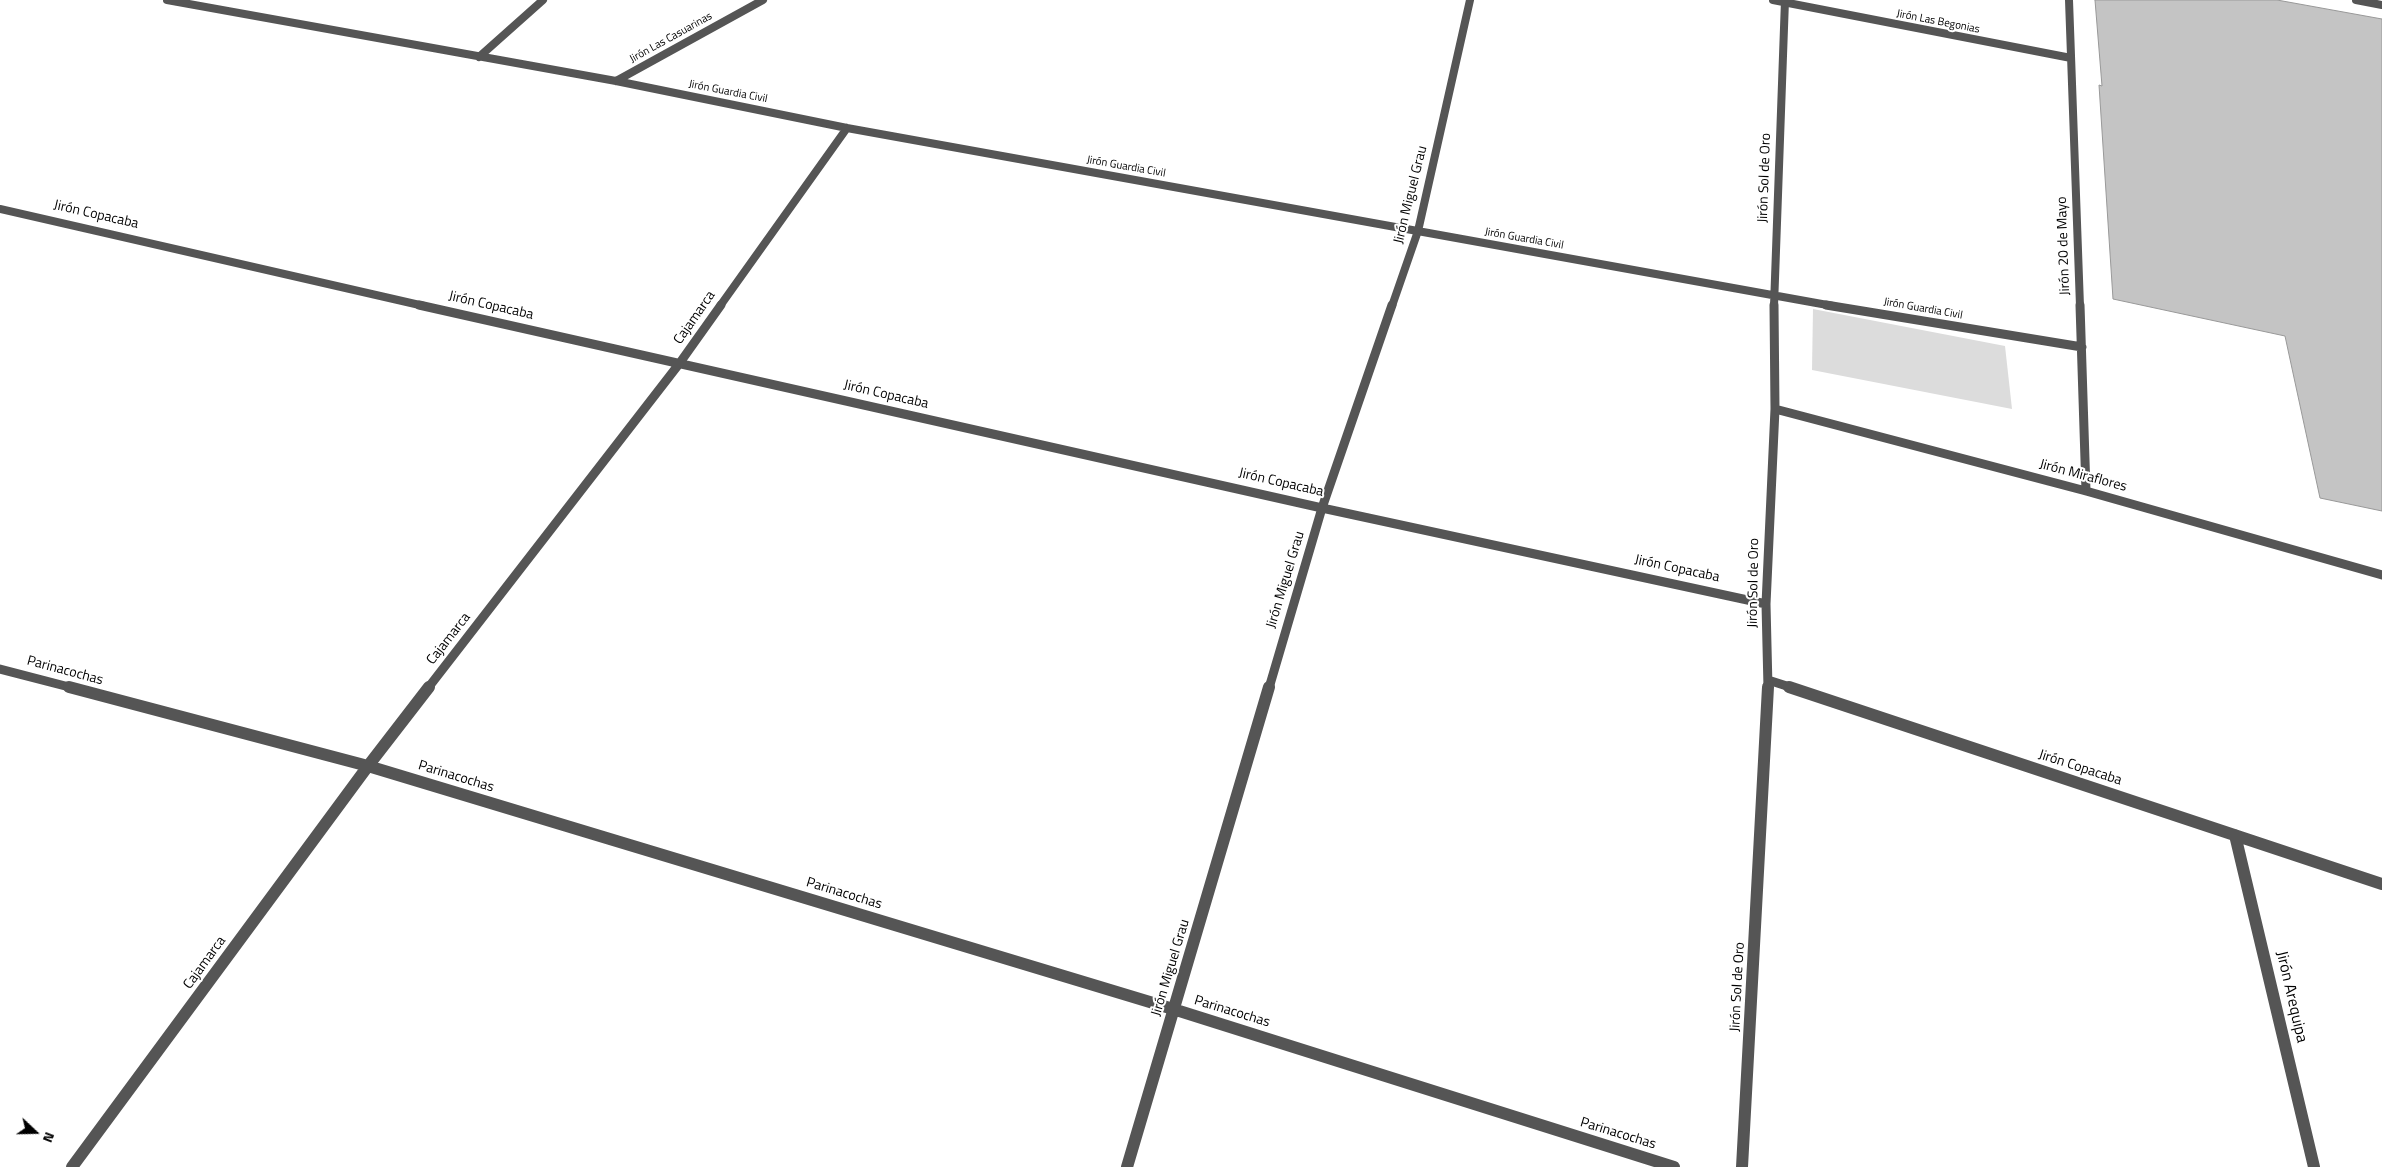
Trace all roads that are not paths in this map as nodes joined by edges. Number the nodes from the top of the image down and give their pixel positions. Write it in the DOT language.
graph roads {
  1 [pos="167,0"];
  2 [pos="208,0"];
  3 [pos="543,0"];
  4 [pos="763,0"];
  5 [pos="1470,0"];
  6 [pos="1773,0"];
  7 [pos="2068,0"];
  8 [pos="2356,0"];
  9 [pos="1785,1"];
  10 [pos="2382,5"];
  11 [pos="198,6"];
  12 [pos="478,57"];
  13 [pos="2071,58"];
  14 [pos="616,81"];
  15 [pos="848,128"];
  16 [pos="0,209"];
  17 [pos="1418,231"];
  18 [pos="1774,296"];
  19 [pos="2082,347"];
  20 [pos="679,364"];
  21 [pos="1775,409"];
  22 [pos="2086,491"];
  23 [pos="1322,508"];
  24 [pos="2382,575"];
  25 [pos="1766,604"];
  26 [pos="0,669"];
  27 [pos="1768,680"];
  28 [pos="368,766"];
  29 [pos="2235,836"];
  30 [pos="2382,884"];
  31 [pos="1173,1010"];
  32 [pos="72,1167"];
  33 [pos="1126,1167"];
  34 [pos="1674,1167"];
  35 [pos="1742,1167"];
  36 [pos="2314,1167"];
  1 -- 11 [label="street, Jirón Guardia Civil"];
  2 -- 11 [label="street"];
  3 -- 12 [label="street"];
  4 -- 14 [label="street, Jirón Las Casuarinas"];
  5 -- 17 [label="street, Jirón Miguel Grau"];
  6 -- 9 [label="street, Jirón Las Begonias"];
  7 -- 13 [label="street, Jirón 20 de Mayo"];
  8 -- 10 [label="street"];
  9 -- 13 [label="street, Jirón Las Begonias"];
  9 -- 18 [label="street, Jirón Sol de Oro"];
  11 -- 12 [label="street, Jirón Guardia Civil"];
  12 -- 14 [label="street, Jirón Guardia Civil"];
  13 -- 19 [label="street, Jirón 20 de Mayo"];
  14 -- 15 [label="street, Jirón Guardia Civil"];
  15 -- 17 [label="street, Jirón Guardia Civil"];
  15 -- 20 [label="street, Cajamarca"];
  16 -- 20 [label="street, Jirón Copacaba"];
  17 -- 18 [label="street, Jirón Guardia Civil"];
  17 -- 23 [label="street, Jirón Miguel Grau"];
  18 -- 19 [label="street, Jirón Guardia Civil"];
  18 -- 21 [label="street, Jirón Sol de Oro"];
  19 -- 22 [label="street, Jirón 20 de Mayo"];
  20 -- 23 [label="street, Jirón Copacaba"];
  20 -- 28 [label="street, Cajamarca"];
  21 -- 22 [label="street, Jirón Miraflores"];
  21 -- 25 [label="street, Jirón Sol de Oro"];
  22 -- 24 [label="street, Jirón Miraflores"];
  23 -- 25 [label="street, Jirón Copacaba"];
  23 -- 31 [label="street, Jirón Miguel Grau"];
  25 -- 27 [label="street, Jirón Sol de Oro"];
  26 -- 28 [label="street, Parinacochas"];
  27 -- 29 [label="street, Jirón Copacaba"];
  27 -- 35 [label="street, Jirón Sol de Oro"];
  28 -- 31 [label="street, Parinacochas"];
  28 -- 32 [label="street, Cajamarca"];
  29 -- 30 [label="street, Jirón Copacaba"];
  29 -- 36 [label="street, Jirón Arequipa"];
  31 -- 33 [label="street, Jirón Miguel Grau"];
  31 -- 34 [label="street, Parinacochas"];
}
